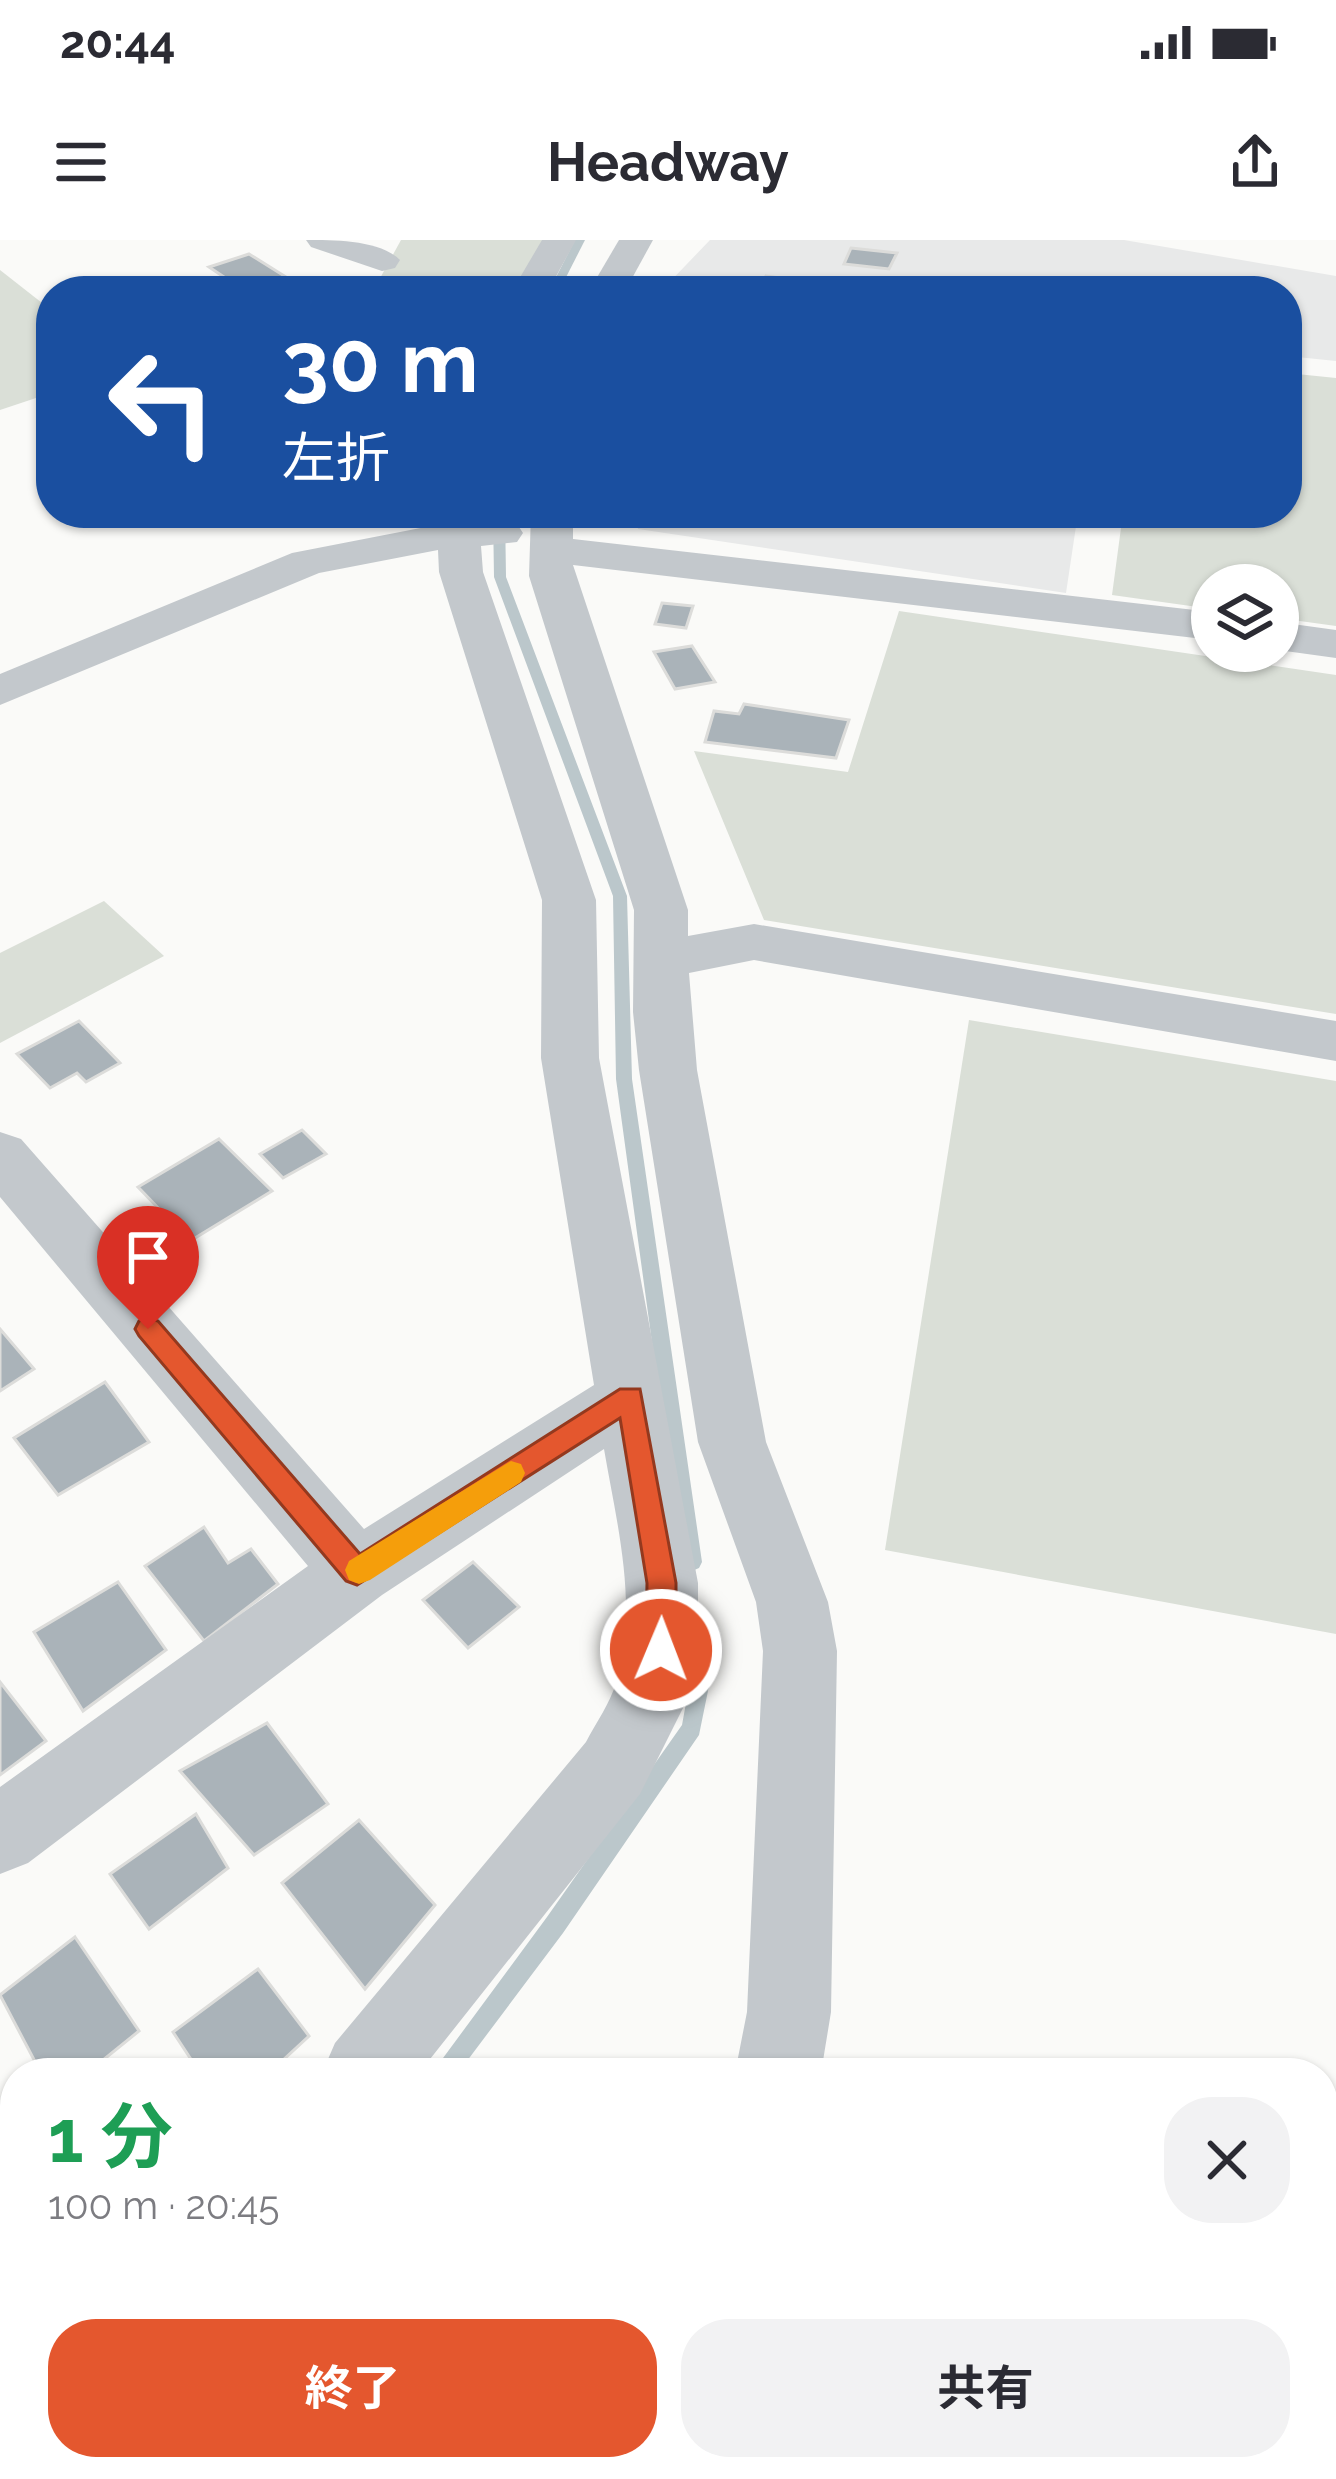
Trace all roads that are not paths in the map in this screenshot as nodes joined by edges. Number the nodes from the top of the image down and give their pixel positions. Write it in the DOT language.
graph roads {
  1 [pos="323,240"];
  2 [pos="559,240"];
  3 [pos="635,240"];
  4 [pos="382,260"];
  5 [pos="539,276"];
  6 [pos="615,276"];
  7 [pos="437,528"];
  8 [pos="457,528"];
  9 [pos="515,528"];
  10 [pos="550,531"];
  11 [pos="1191,623"];
  12 [pos="1299,639"];
  13 [pos="1336,644"];
  14 [pos="0,691"];
  15 [pos="660,960"];
  16 [pos="1336,1041"];
  17 [pos="0,1155"];
  18 [pos="630,1397"];
  19 [pos="357,1572"];
  20 [pos="0,1835"];
  21 [pos="377,2058"];
  22 [pos="781,2058"];
  1 -- 4 [label="street"];
  2 -- 5 [label="street"];
  3 -- 6 [label="street"];
  7 -- 14 [label="street"];
  8 -- 18 [label="street"];
  9 -- 10 [label="street"];
  10 -- 11 [label="street"];
  10 -- 15 [label="street"];
  12 -- 13 [label="street"];
  15 -- 16 [label="street"];
  15 -- 22 [label="street"];
  17 -- 19 [label="street"];
  18 -- 19 [label="street"];
  18 -- 21 [label="street"];
  19 -- 20 [label="street"];
}
